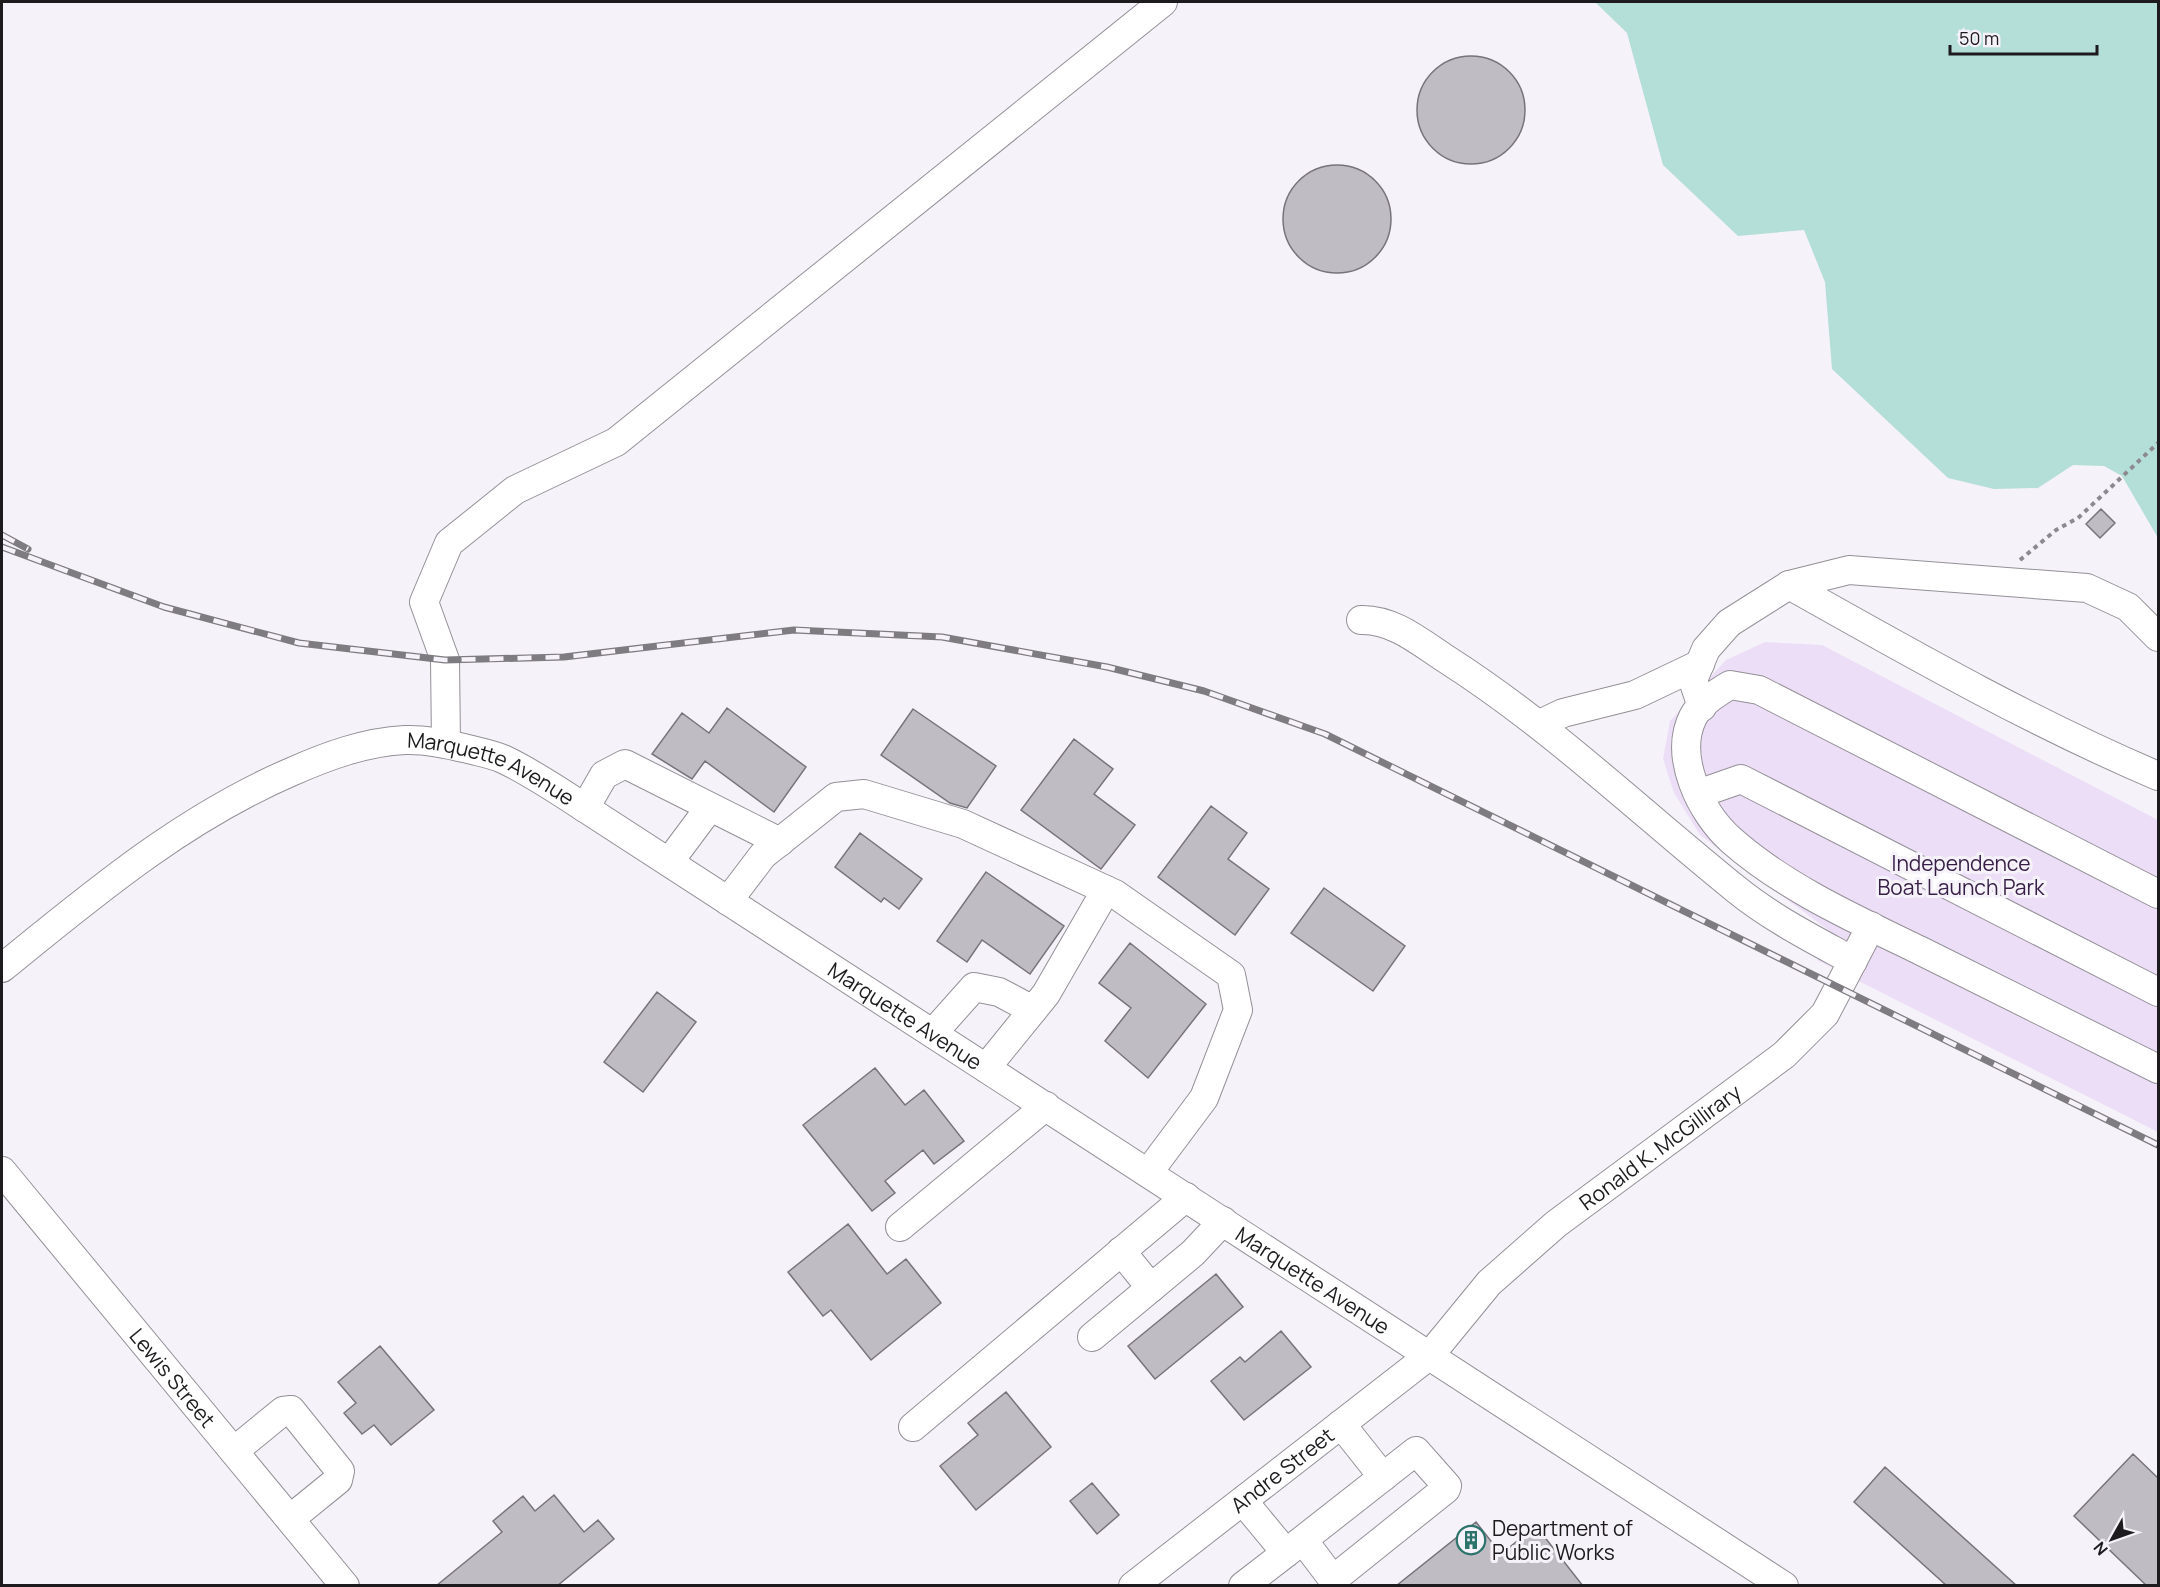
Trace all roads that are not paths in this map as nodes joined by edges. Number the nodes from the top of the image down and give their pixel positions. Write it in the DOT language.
graph roads {
  1 [pos="1163,2"];
  2 [pos="1789,585"];
  3 [pos="1361,620"];
  4 [pos="2158,637"];
  5 [pos="1700,664"];
  6 [pos="1702,707"];
  7 [pos="1540,724"];
  8 [pos="446,744"];
  9 [pos="2158,776"];
  10 [pos="1698,794"];
  11 [pos="710,807"];
  12 [pos="585,808"];
  13 [pos="780,842"];
  14 [pos="669,862"];
  15 [pos="1106,890"];
  16 [pos="2158,894"];
  17 [pos="728,901"];
  18 [pos="1871,926"];
  19 [pos="1854,961"];
  20 [pos="2,968"];
  21 [pos="2158,992"];
  22 [pos="1033,1010"];
  23 [pos="933,1033"];
  24 [pos="986,1068"];
  25 [pos="2158,1070"];
  26 [pos="1046,1106"];
  27 [pos="2,1171"];
  28 [pos="1148,1173"];
  29 [pos="1186,1197"];
  30 [pos="1223,1221"];
  31 [pos="900,1227"];
  32 [pos="1121,1251"];
  33 [pos="1151,1288"];
  34 [pos="1092,1337"];
  35 [pos="1430,1355"];
  36 [pos="1341,1424"];
  37 [pos="913,1427"];
  38 [pos="234,1451"];
  39 [pos="1383,1477"];
  40 [pos="1244,1501"];
  41 [pos="290,1519"];
  42 [pos="1294,1546"];
  43 [pos="1260,1580"];
  44 [pos="1148,1581"];
  45 [pos="1782,1585"];
  46 [pos="345,1586"];
  1 -- 8 [label="street"];
  2 -- 4 [label="street"];
  2 -- 5 [label="street"];
  2 -- 9 [label="street"];
  3 -- 7 [label="street"];
  5 -- 6 [label="street"];
  5 -- 7 [label="street"];
  6 -- 10 [label="street"];
  6 -- 16 [label="street"];
  7 -- 19 [label="street"];
  8 -- 12 [label="street, Marquette Avenue"];
  8 -- 20 [label="street, Marquette Avenue"];
  10 -- 18 [label="street"];
  10 -- 21 [label="street"];
  11 -- 12 [label="street"];
  11 -- 13 [label="street"];
  11 -- 14 [label="street"];
  12 -- 14 [label="street, Marquette Avenue"];
  13 -- 15 [label="street"];
  13 -- 17 [label="street"];
  14 -- 17 [label="street, Marquette Avenue"];
  15 -- 22 [label="street"];
  15 -- 28 [label="street"];
  17 -- 23 [label="street, Marquette Avenue"];
  18 -- 19 [label="street, Ronald K. McGillirary"];
  18 -- 25 [label="street"];
  19 -- 35 [label="street, Ronald K. McGillirary"];
  22 -- 23 [label="street"];
  22 -- 24 [label="street"];
  23 -- 24 [label="street, Marquette Avenue"];
  24 -- 26 [label="street, Marquette Avenue"];
  26 -- 28 [label="street, Marquette Avenue"];
  26 -- 31 [label="street"];
  27 -- 38 [label="street, Lewis Street"];
  28 -- 29 [label="street, Marquette Avenue"];
  29 -- 30 [label="street, Marquette Avenue"];
  29 -- 32 [label="street"];
  30 -- 33 [label="street"];
  30 -- 35 [label="street, Marquette Avenue"];
  32 -- 33 [label="street"];
  32 -- 37 [label="street"];
  33 -- 34 [label="street"];
  35 -- 36 [label="street, Andre Street"];
  35 -- 45 [label="street, Marquette Avenue"];
  36 -- 39 [label="street"];
  36 -- 40 [label="street, Andre Street"];
  38 -- 41 [label="street, Lewis Street"];
  38 -- 41 [label="street"];
  39 -- 42 [label="street"];
  39 -- 42 [label="street"];
  40 -- 42 [label="street"];
  40 -- 44 [label="street, Andre Street"];
  41 -- 46 [label="street, Lewis Street"];
  42 -- 43 [label="street"];
}
